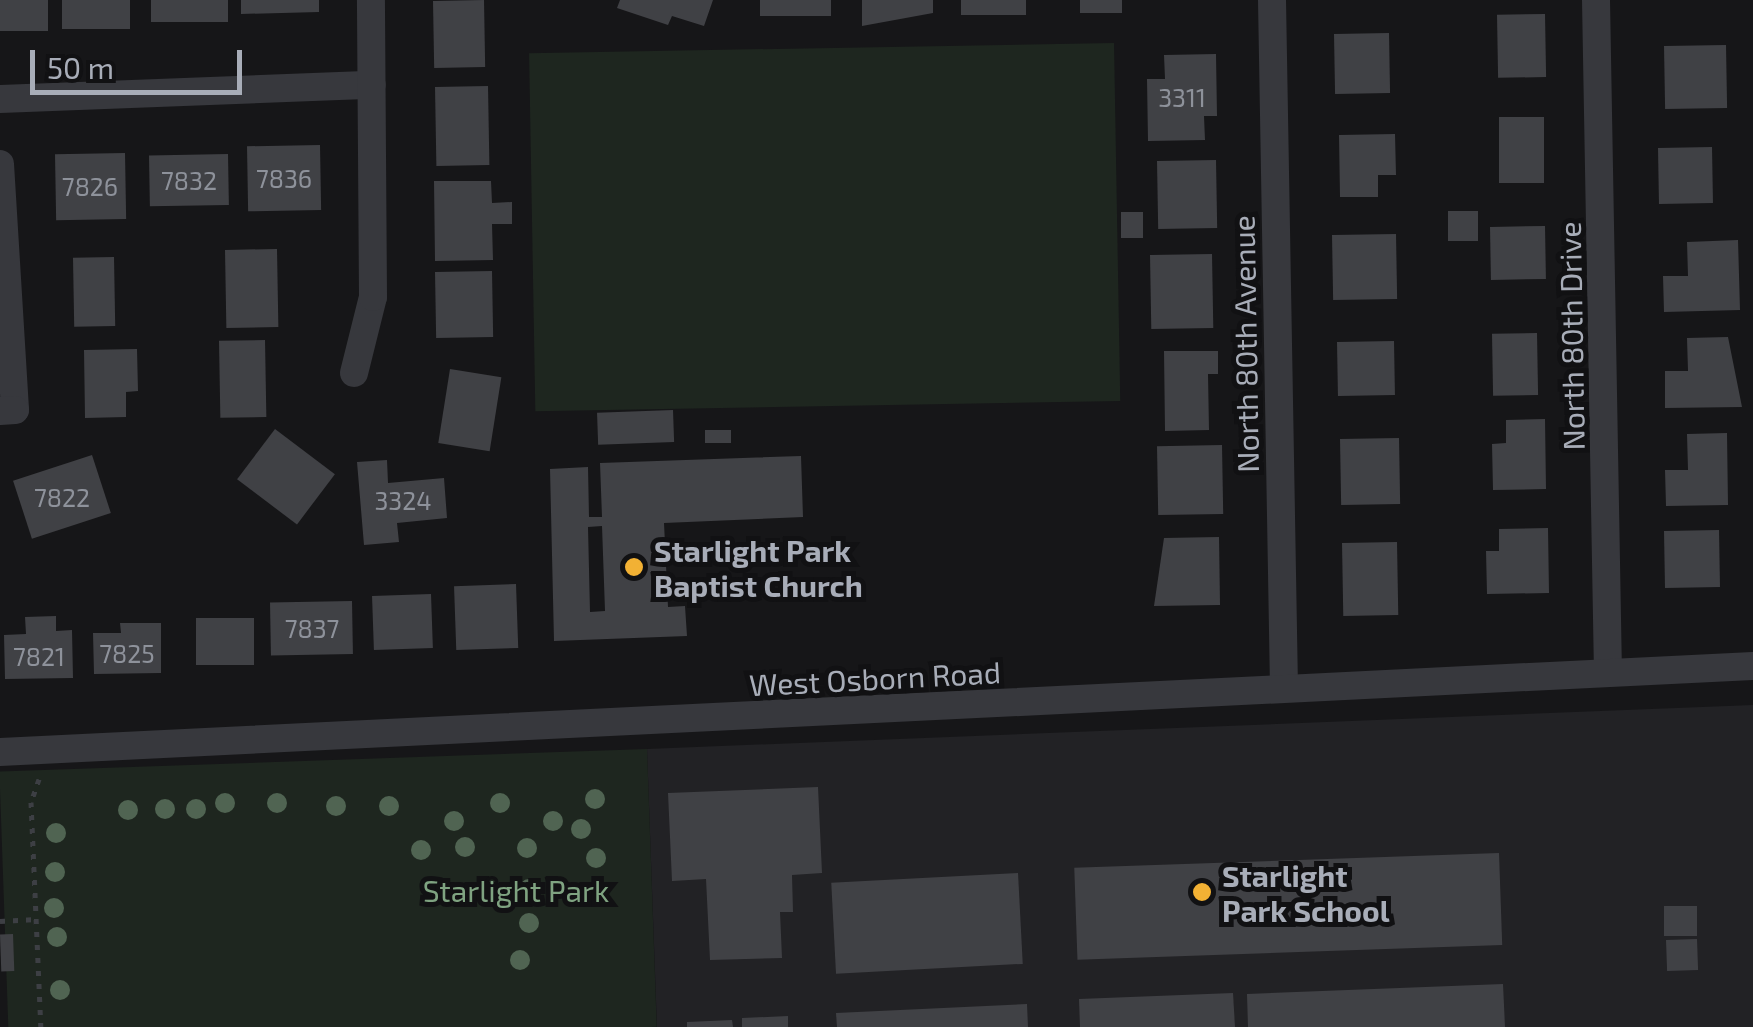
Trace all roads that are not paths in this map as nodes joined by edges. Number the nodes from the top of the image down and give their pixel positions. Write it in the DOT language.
graph roads {
  1 [pos="370,0"];
  2 [pos="1272,0"];
  3 [pos="1596,0"];
  4 [pos="372,85"];
  5 [pos="0,99"];
  6 [pos="0,164"];
  7 [pos="354,373"];
  8 [pos="8,410"];
  9 [pos="1753,666"];
  10 [pos="1608,671"];
  11 [pos="1284,687"];
  12 [pos="0,752"];
  1 -- 4 [label="street"];
  2 -- 11 [label="street, North 80th Avenue"];
  3 -- 10 [label="street, North 80th Drive"];
  4 -- 5 [label="street"];
  4 -- 7 [label="street"];
  6 -- 8 [label="street"];
  9 -- 10 [label="street, West Osborn Road"];
  10 -- 11 [label="street, West Osborn Road"];
  11 -- 12 [label="street, West Osborn Road"];
}
